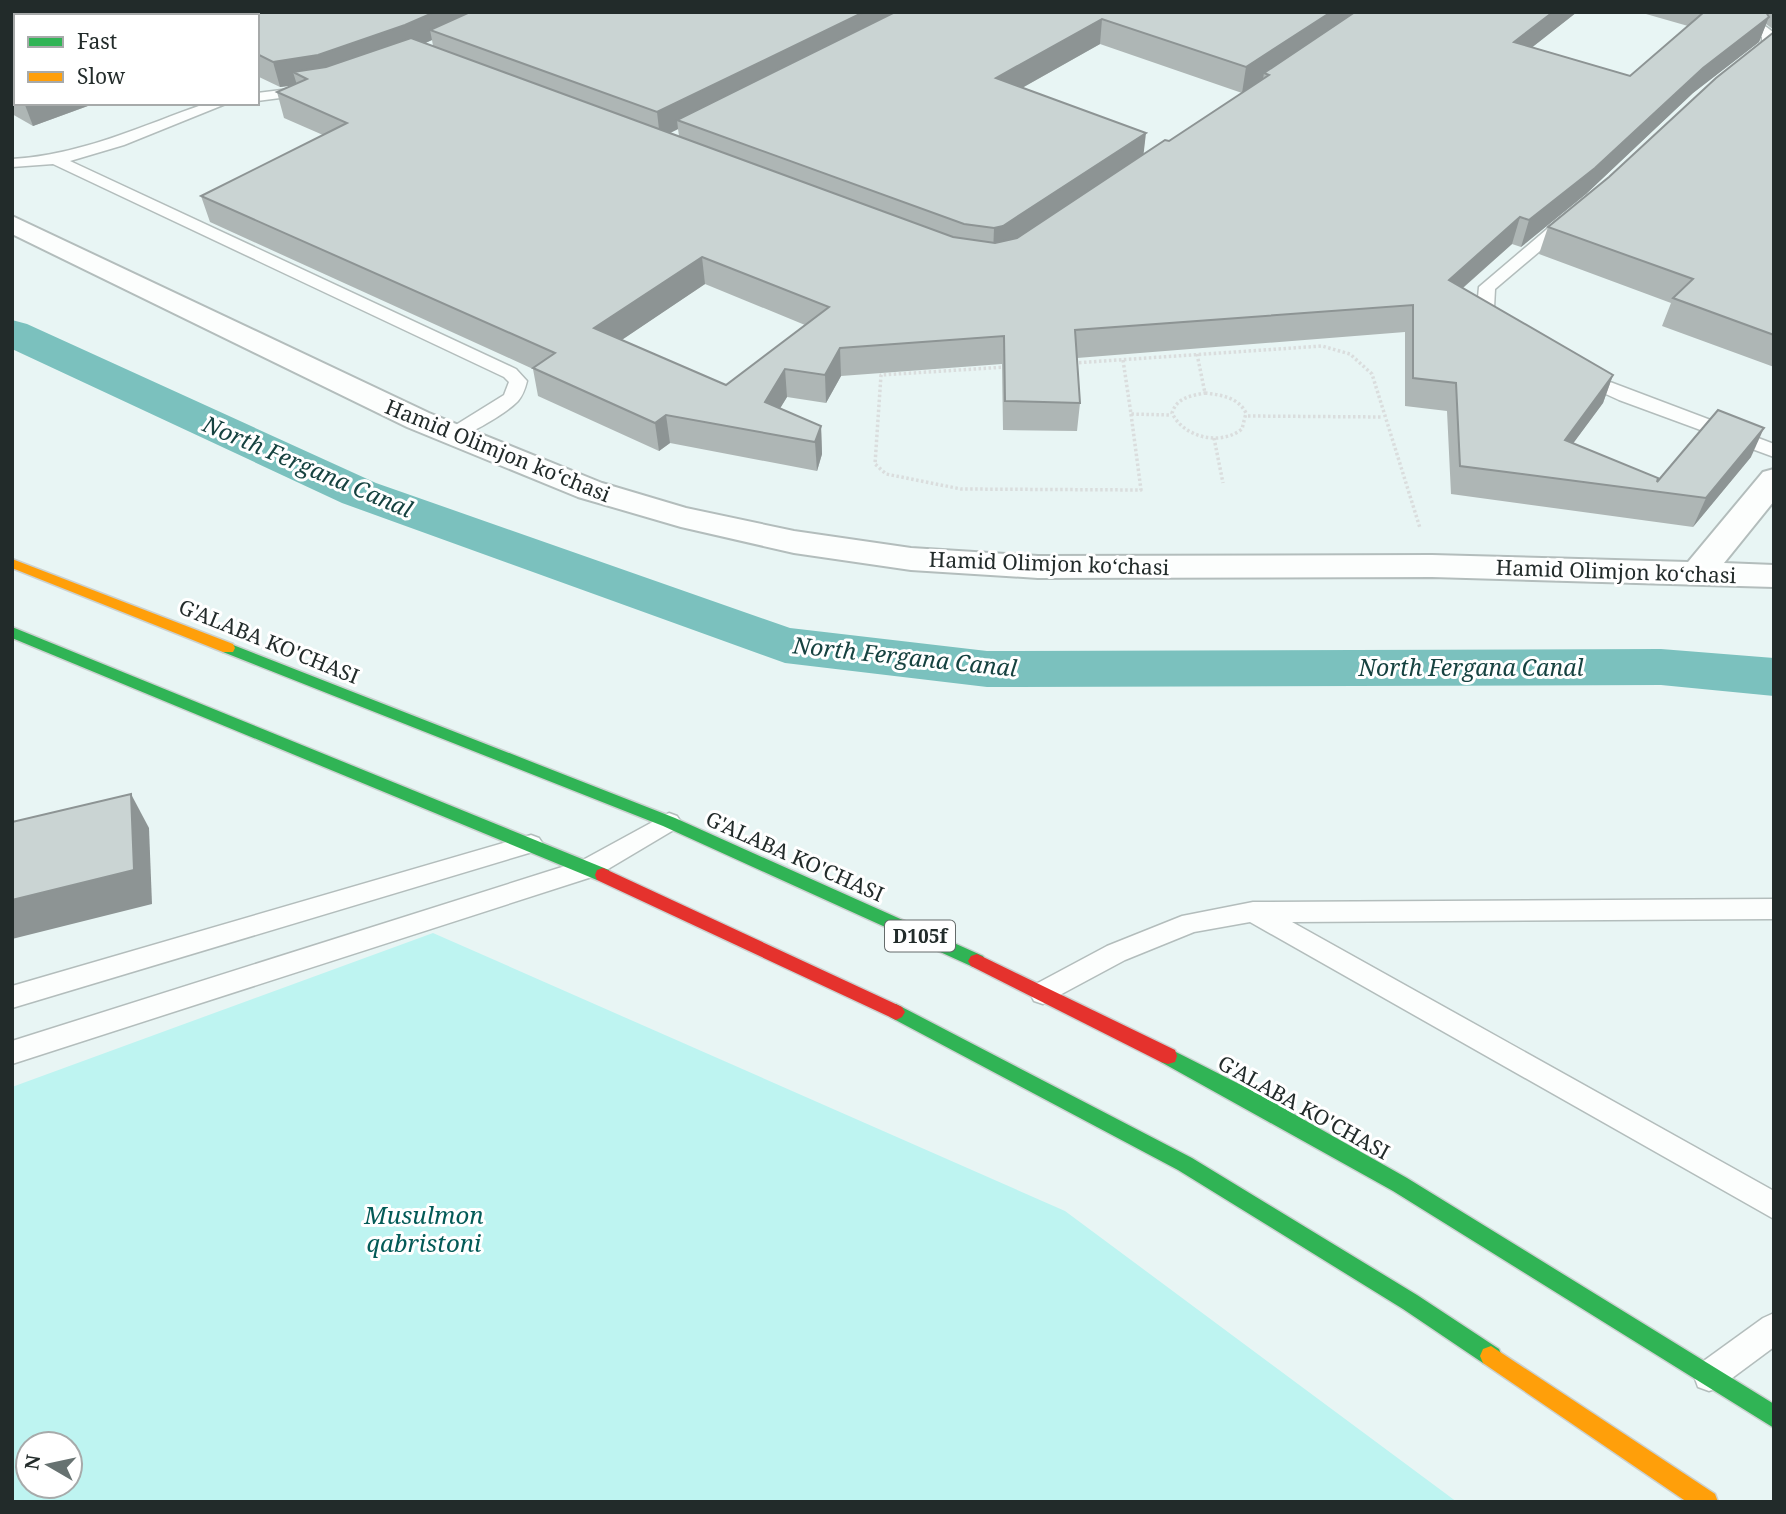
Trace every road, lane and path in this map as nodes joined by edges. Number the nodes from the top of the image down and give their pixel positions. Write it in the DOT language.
graph roads {
  1 [pos="1730,13"];
  2 [pos="1739,67"];
  3 [pos="317,89"];
  4 [pos="259,97"];
  5 [pos="216,105"];
  6 [pos="56,160"];
  7 [pos="12,163"];
  8 [pos="1582,208"];
  9 [pos="12,224"];
  10 [pos="1509,332"];
  11 [pos="1197,354"];
  12 [pos="1124,360"];
  13 [pos="1070,363"];
  14 [pos="1563,365"];
  15 [pos="1016,367"];
  16 [pos="1205,393"];
  17 [pos="1131,414"];
  18 [pos="1171,415"];
  19 [pos="1248,415"];
  20 [pos="1383,417"];
  21 [pos="453,435"];
  22 [pos="1214,438"];
  23 [pos="1774,451"];
  24 [pos="1774,479"];
  25 [pos="1223,483"];
  26 [pos="12,563"];
  27 [pos="1432,566"];
  28 [pos="1698,573"];
  29 [pos="1774,576"];
  30 [pos="12,632"];
  31 [pos="669,822"];
  32 [pos="531,844"];
  33 [pos="589,868"];
  34 [pos="1774,909"];
  35 [pos="1253,912"];
  36 [pos="1043,993"];
  37 [pos="12,996"];
  38 [pos="12,1053"];
  39 [pos="1774,1206"];
  40 [pos="1774,1328"];
  41 [pos="1719,1382"];
  42 [pos="1774,1385"];
  43 [pos="1774,1417"];
  44 [pos="1707,1502"];
  1 -- 2 [label="lane"];
  3 -- 4 [label="lane"];
  5 -- 6 [label="lane"];
  6 -- 7 [label="lane"];
  6 -- 21 [label="lane"];
  8 -- 10 [label="lane"];
  9 -- 21 [label="street, Hamid Olimjon koʻchasi"];
  11 -- 12 [label="path"];
  11 -- 16 [label="path"];
  11 -- 20 [label="path"];
  12 -- 13 [label="path"];
  12 -- 17 [label="path"];
  14 -- 23 [label="lane"];
  15 -- 17 [label="path"];
  16 -- 18 [label="path"];
  16 -- 19 [label="path"];
  17 -- 18 [label="path"];
  18 -- 22 [label="path"];
  19 -- 20 [label="path"];
  19 -- 22 [label="path"];
  20 -- 27 [label="path"];
  21 -- 27 [label="street, Hamid Olimjon koʻchasi"];
  22 -- 25 [label="path"];
  24 -- 28 [label="street"];
  26 -- 31 [label="main road, G'ALABA KO'CHASI / D105f"];
  27 -- 28 [label="street, Hamid Olimjon koʻchasi"];
  28 -- 29 [label="street, Hamid Olimjon koʻchasi"];
  30 -- 32 [label="main road"];
  31 -- 33 [label="lane"];
  31 -- 36 [label="main road, G'ALABA KO'CHASI / D105f"];
  32 -- 33 [label="main road"];
  32 -- 37 [label="lane"];
  33 -- 38 [label="lane"];
  33 -- 44 [label="main road"];
  34 -- 35 [label="lane"];
  35 -- 36 [label="lane"];
  35 -- 39 [label="lane"];
  36 -- 41 [label="main road, G'ALABA KO'CHASI / D105f"];
  40 -- 41 [label="lane"];
  41 -- 42 [label="lane"];
  41 -- 43 [label="main road, G'ALABA KO'CHASI / D105f"];
}
